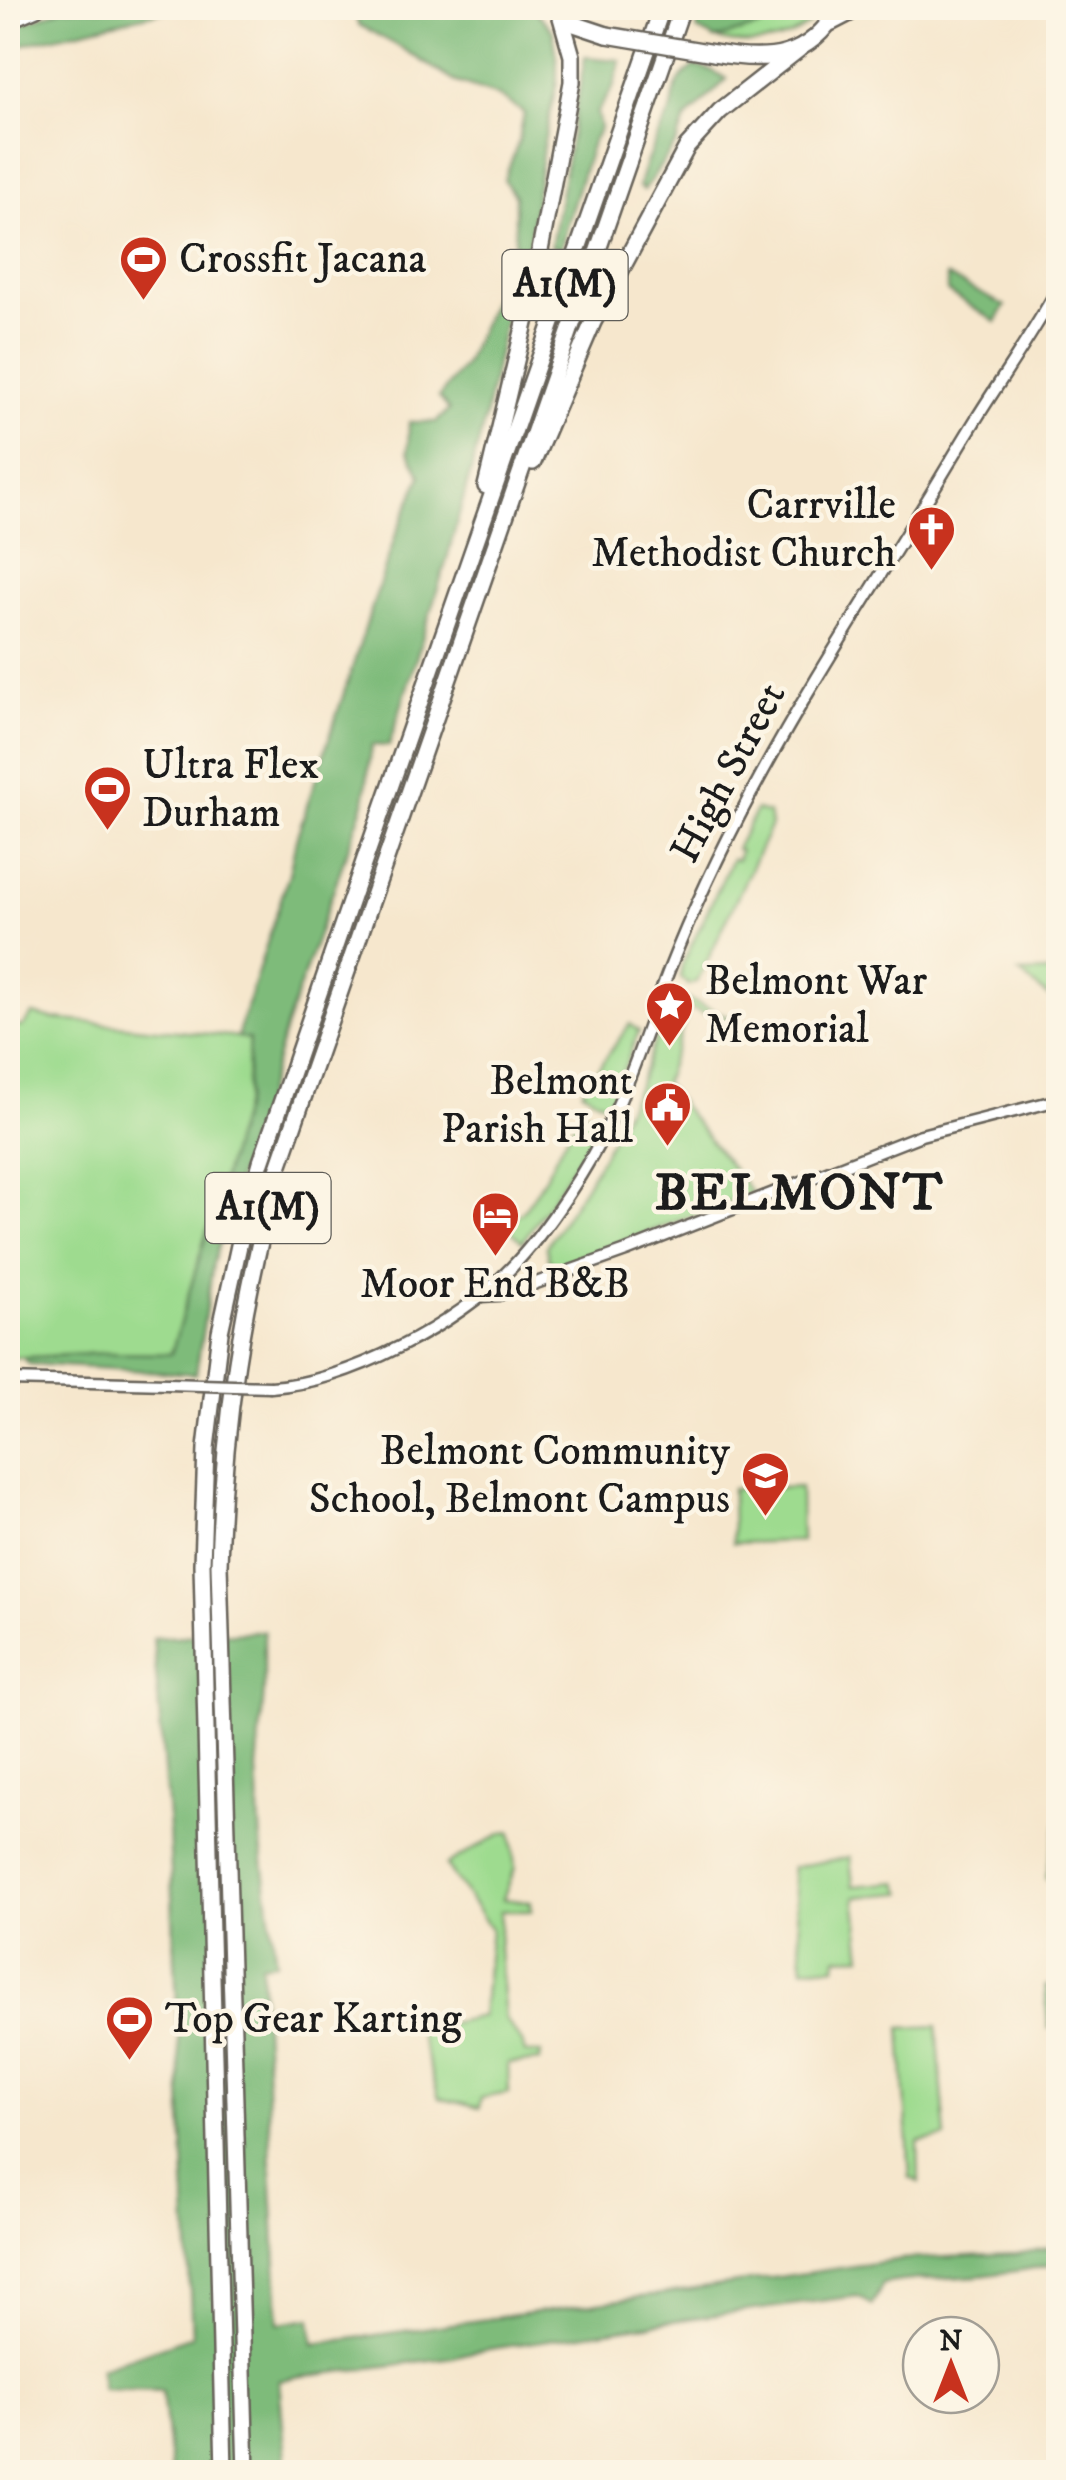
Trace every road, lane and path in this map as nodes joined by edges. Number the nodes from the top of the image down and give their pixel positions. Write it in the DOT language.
graph roads {
  1 [pos="36,8"];
  2 [pos="662,8"];
  3 [pos="682,8"];
  4 [pos="838,8"];
  5 [pos="859,8"];
  6 [pos="557,11"];
  7 [pos="8,20"];
  8 [pos="829,24"];
  9 [pos="799,49"];
  10 [pos="1058,288"];
  11 [pos="468,563"];
  12 [pos="486,569"];
  13 [pos="1058,1100"];
  14 [pos="480,1296"];
  15 [pos="8,1380"];
  16 [pos="224,2472"];
  17 [pos="246,2472"];
  1 -- 7 [label="highway"];
  2 -- 11 [label="highway, A1(M)"];
  3 -- 12 [label="highway, A1(M)"];
  4 -- 8 [label="highway"];
  5 -- 8 [label="highway"];
  6 -- 9 [label="highway, bridge"];
  6 -- 11 [label="highway"];
  8 -- 9 [label="highway"];
  9 -- 12 [label="highway"];
  10 -- 14 [label="street, High Street"];
  11 -- 16 [label="highway, A1(M)"];
  12 -- 17 [label="highway, A1(M)"];
  13 -- 14 [label="street"];
  14 -- 15 [label="street, bridge"];
}
